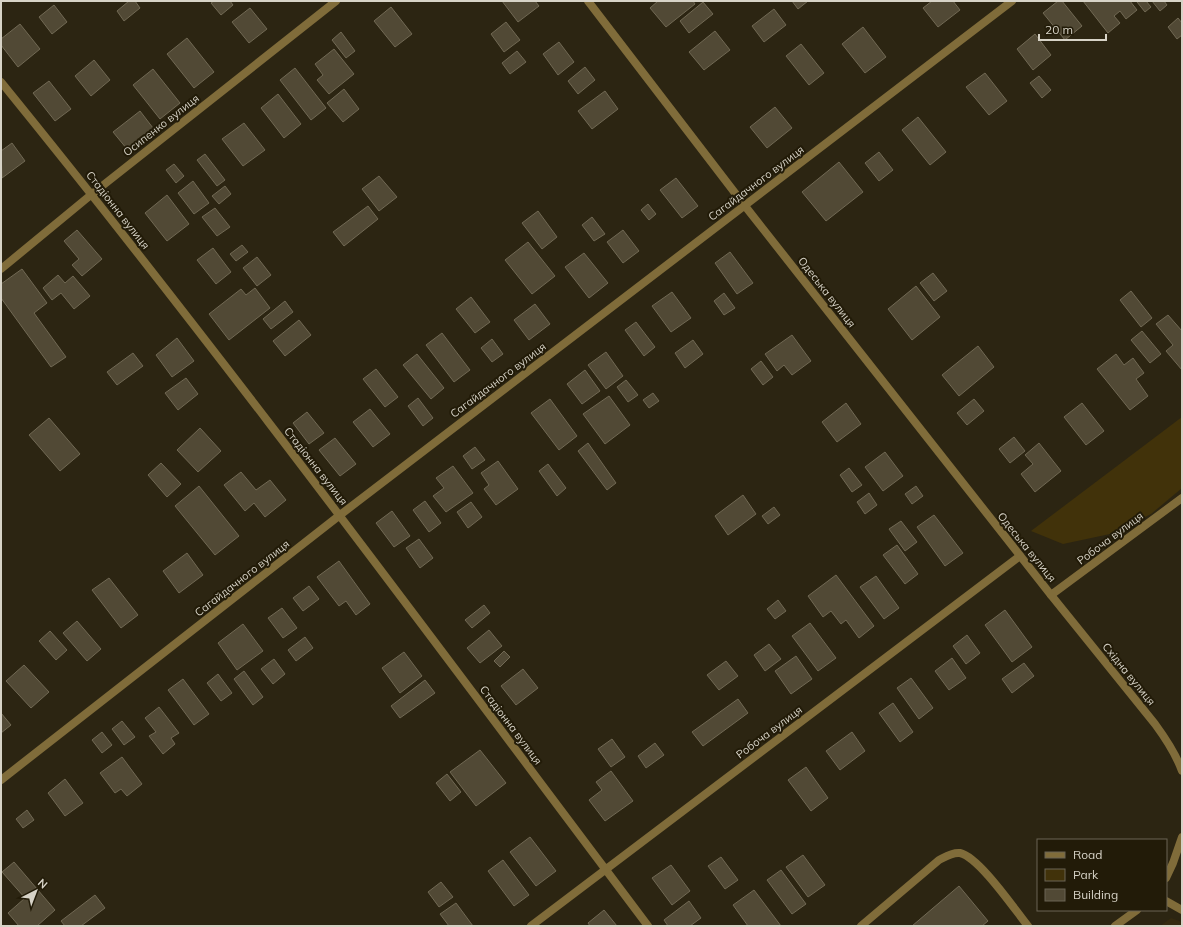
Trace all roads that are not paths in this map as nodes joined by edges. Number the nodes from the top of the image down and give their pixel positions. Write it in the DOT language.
graph roads {
  1 [pos="336,1"];
  2 [pos="588,1"];
  3 [pos="1012,1"];
  4 [pos="1,82"];
  5 [pos="92,194"];
  6 [pos="745,206"];
  7 [pos="1,269"];
  8 [pos="1182,498"];
  9 [pos="340,515"];
  10 [pos="1020,556"];
  11 [pos="1051,595"];
  12 [pos="1182,771"];
  13 [pos="1,780"];
  14 [pos="1182,837"];
  15 [pos="606,870"];
  16 [pos="1167,876"];
  17 [pos="1167,902"];
  18 [pos="1182,910"];
  19 [pos="1136,911"];
  20 [pos="531,926"];
  21 [pos="648,926"];
  22 [pos="861,926"];
  23 [pos="1028,926"];
  24 [pos="1115,926"];
  1 -- 5 [label="street, Осипенко вулиця"];
  2 -- 6 [label="street, Одеська вулиця"];
  3 -- 6 [label="street, Сагайдачного вулиця"];
  4 -- 5 [label="street, Стадіонна вулиця"];
  5 -- 7 [label="street, Осипенко вулиця"];
  5 -- 9 [label="street, Стадіонна вулиця"];
  6 -- 9 [label="street, Сагайдачного вулиця"];
  6 -- 10 [label="street, Одеська вулиця"];
  8 -- 11 [label="street, Робоча вулиця"];
  9 -- 13 [label="street, Сагайдачного вулиця"];
  9 -- 15 [label="street, Стадіонна вулиця"];
  10 -- 11 [label="street, Одеська вулиця"];
  10 -- 15 [label="street, Робоча вулиця"];
  11 -- 12 [label="street, Східна вулиця"];
  14 -- 16 [label="street"];
  15 -- 20 [label="street, Робоча вулиця"];
  15 -- 21 [label="street, Стадіонна вулиця"];
  17 -- 18 [label="street"];
  19 -- 24 [label="street"];
  22 -- 23 [label="street"];
}
